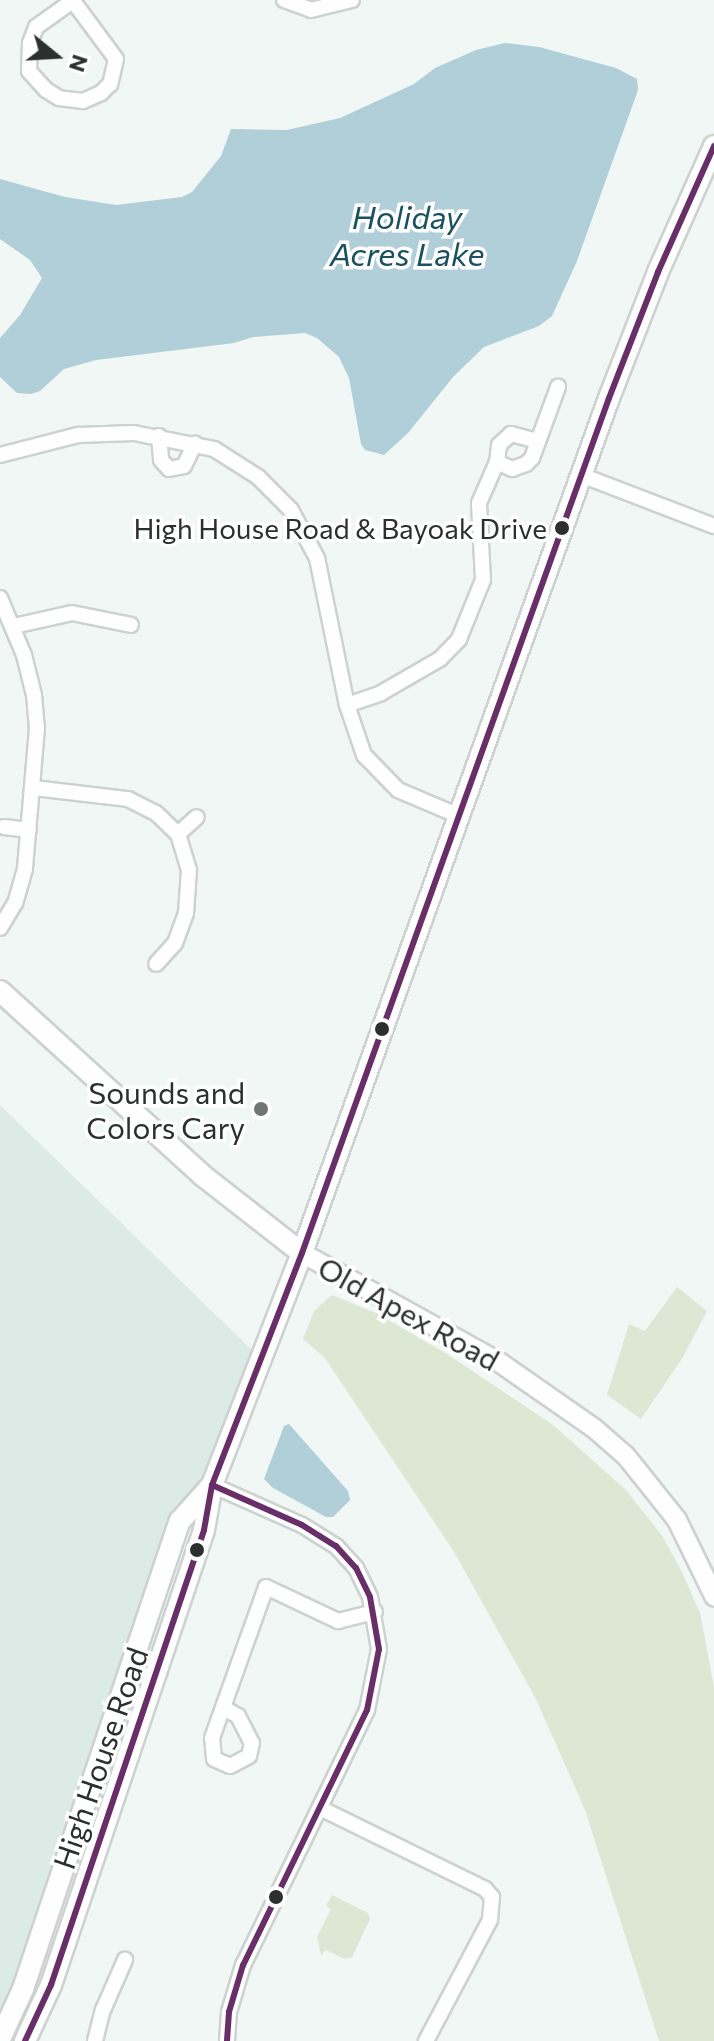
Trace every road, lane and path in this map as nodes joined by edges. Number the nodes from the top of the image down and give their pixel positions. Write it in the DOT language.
graph roads {
  1 [pos="73,0"];
  2 [pos="284,0"];
  3 [pos="352,0"];
  4 [pos="714,146"];
  5 [pos="558,387"];
  6 [pos="159,436"];
  7 [pos="538,441"];
  8 [pos="195,443"];
  9 [pos="0,455"];
  10 [pos="497,462"];
  11 [pos="581,475"];
  12 [pos="714,526"];
  13 [pos="0,598"];
  14 [pos="131,625"];
  15 [pos="14,626"];
  16 [pos="347,705"];
  17 [pos="34,788"];
  18 [pos="457,815"];
  19 [pos="197,817"];
  20 [pos="4,827"];
  21 [pos="29,830"];
  22 [pos="178,834"];
  23 [pos="0,928"];
  24 [pos="156,964"];
  25 [pos="0,991"];
  26 [pos="302,1253"];
  27 [pos="212,1485"];
  28 [pos="714,1596"];
  29 [pos="375,1612"];
  30 [pos="224,1708"];
  31 [pos="320,1808"];
  32 [pos="125,1960"];
  33 [pos="0,2039"];
  34 [pos="25,2041"];
  35 [pos="95,2041"];
  36 [pos="227,2041"];
  37 [pos="426,2041"];
  1 -- 1 [label="street"];
  2 -- 3 [label="street"];
  4 -- 11 [label="main road, High House Road"];
  5 -- 7 [label="street"];
  6 -- 8 [label="street"];
  6 -- 8 [label="street"];
  6 -- 9 [label="street"];
  7 -- 10 [label="street"];
  7 -- 10 [label="street"];
  8 -- 16 [label="street"];
  10 -- 16 [label="street"];
  11 -- 12 [label="street"];
  11 -- 18 [label="main road, High House Road"];
  13 -- 15 [label="street"];
  14 -- 15 [label="street"];
  15 -- 17 [label="street"];
  16 -- 18 [label="street"];
  17 -- 21 [label="street"];
  17 -- 22 [label="street"];
  18 -- 26 [label="main road, High House Road"];
  19 -- 22 [label="street"];
  20 -- 21 [label="street"];
  21 -- 23 [label="street"];
  22 -- 24 [label="street"];
  25 -- 26 [label="main road, Old Apex Road"];
  26 -- 27 [label="main road, High House Road"];
  26 -- 28 [label="street, Old Apex Road"];
  27 -- 29 [label="street"];
  27 -- 33 [label="main road, High House Road"];
  27 -- 34 [label="main road, High House Road"];
  29 -- 30 [label="street"];
  29 -- 31 [label="street"];
  31 -- 36 [label="street"];
  31 -- 37 [label="street"];
  32 -- 35 [label="street"];
}
